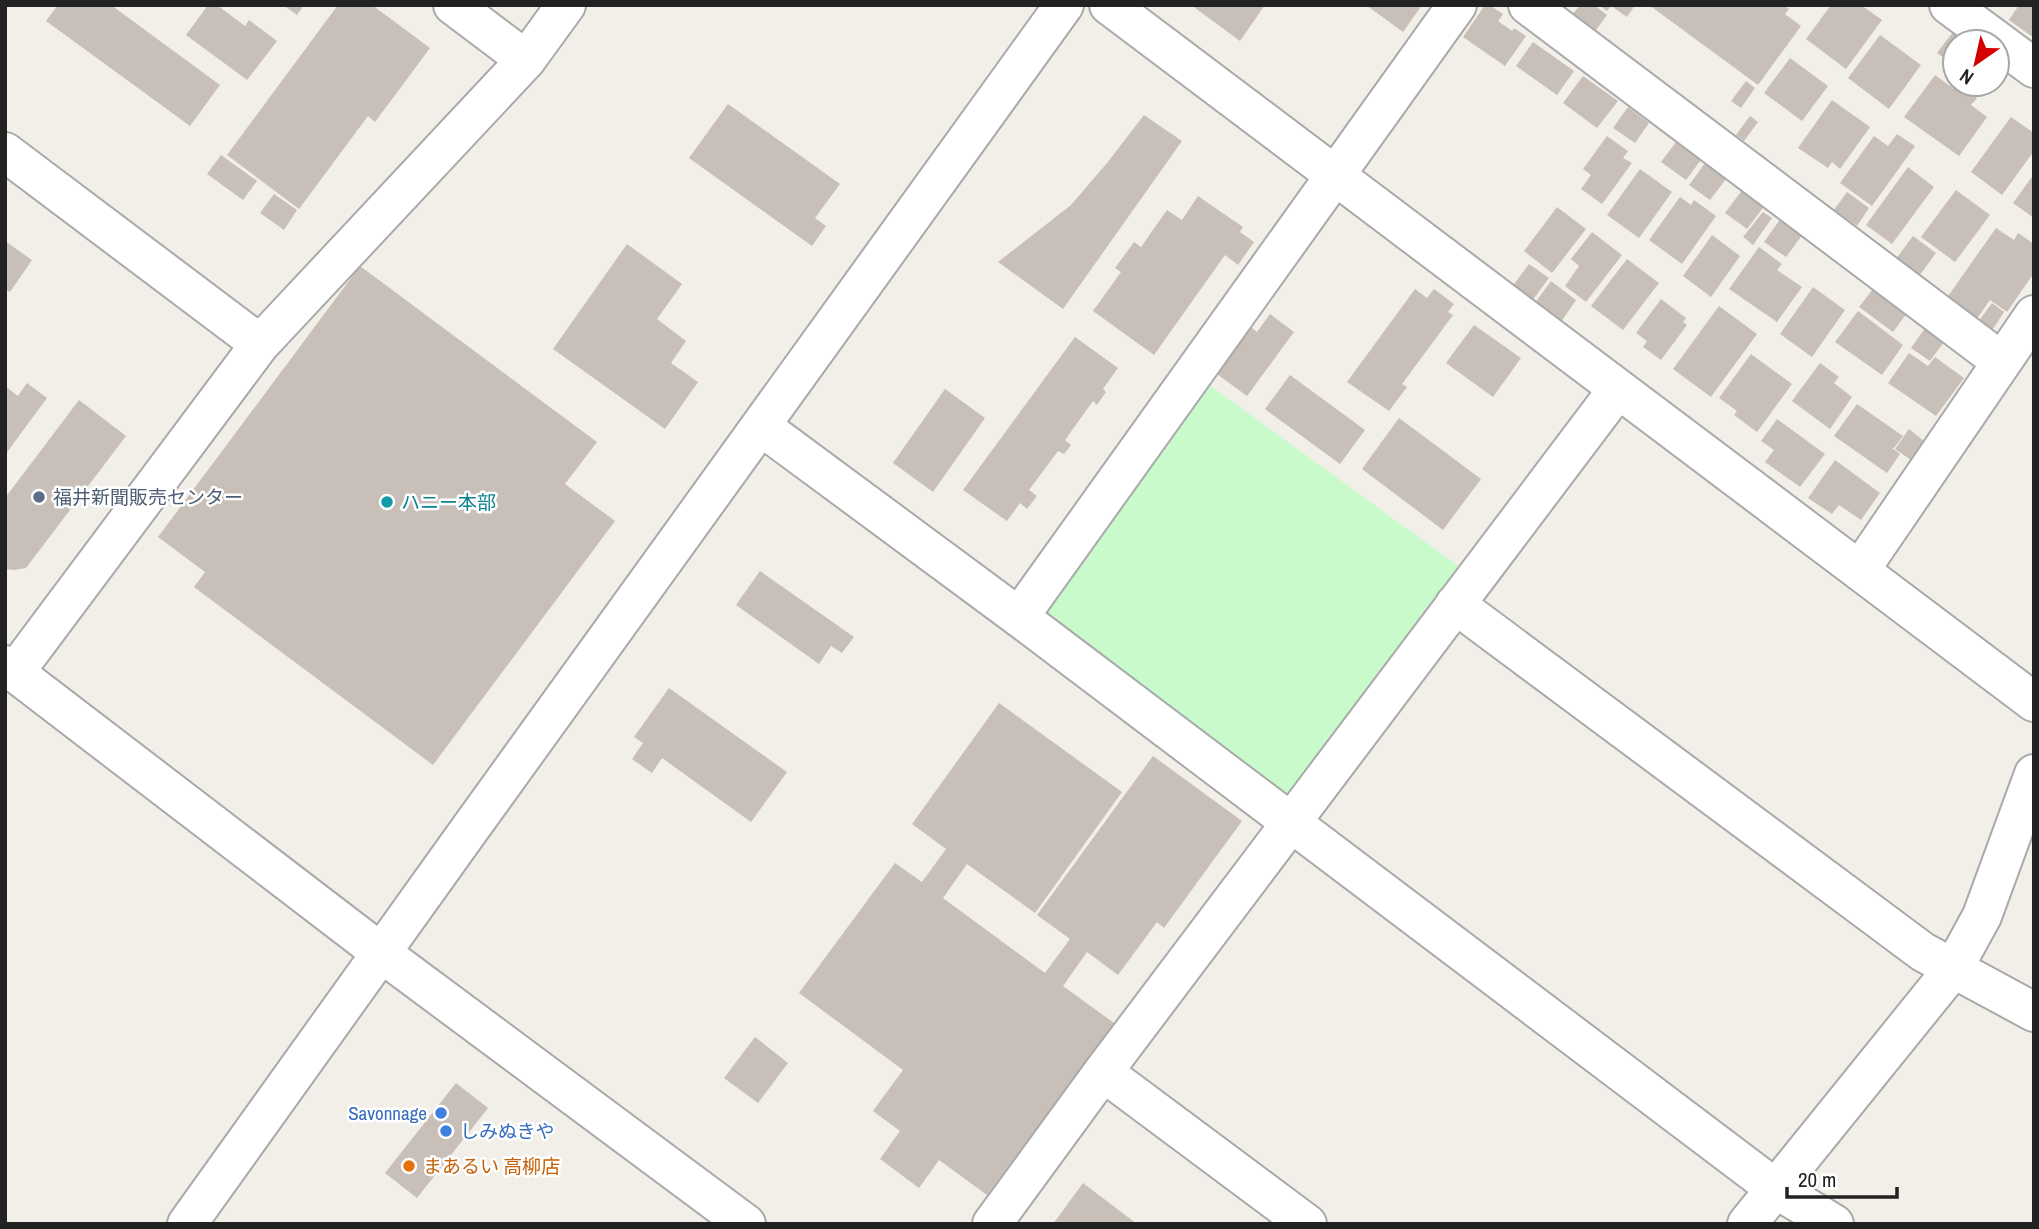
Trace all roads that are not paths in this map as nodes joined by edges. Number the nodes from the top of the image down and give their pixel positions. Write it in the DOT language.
graph roads {
  1 [pos="453,5"];
  2 [pos="566,5"];
  3 [pos="1064,5"];
  4 [pos="1109,5"];
  5 [pos="1457,5"];
  6 [pos="1528,5"];
  7 [pos="1950,5"];
  8 [pos="526,60"];
  9 [pos="2034,68"];
  10 [pos="5,152"];
  11 [pos="1335,174"];
  12 [pos="2034,315"];
  13 [pos="260,344"];
  14 [pos="2002,362"];
  15 [pos="1618,389"];
  16 [pos="762,427"];
  17 [pos="1860,570"];
  18 [pos="1455,604"];
  19 [pos="1018,617"];
  20 [pos="10,668"];
  21 [pos="2034,702"];
  22 [pos="2034,774"];
  23 [pos="1291,823"];
  24 [pos="380,952"];
  25 [pos="1953,969"];
  26 [pos="2034,1012"];
  27 [pos="1103,1072"];
  28 [pos="1776,1189"];
  29 [pos="187,1224"];
  30 [pos="746,1224"];
  31 [pos="992,1224"];
  32 [pos="1307,1224"];
  33 [pos="1747,1224"];
  34 [pos="1834,1224"];
  1 -- 8 [label="street"];
  2 -- 8 [label="street"];
  3 -- 16 [label="street"];
  4 -- 11 [label="street"];
  5 -- 11 [label="street"];
  6 -- 14 [label="street"];
  7 -- 9 [label="street"];
  8 -- 13 [label="street"];
  10 -- 13 [label="street"];
  11 -- 15 [label="street"];
  11 -- 19 [label="street"];
  12 -- 14 [label="street"];
  13 -- 20 [label="street"];
  14 -- 17 [label="street"];
  15 -- 17 [label="street"];
  15 -- 18 [label="street"];
  16 -- 19 [label="street"];
  16 -- 24 [label="street"];
  17 -- 21 [label="street"];
  18 -- 23 [label="street"];
  18 -- 25 [label="street"];
  19 -- 23 [label="street"];
  20 -- 24 [label="street"];
  22 -- 25 [label="street"];
  23 -- 27 [label="street"];
  23 -- 28 [label="street"];
  24 -- 29 [label="street"];
  24 -- 30 [label="street"];
  25 -- 26 [label="street"];
  25 -- 28 [label="street"];
  27 -- 31 [label="street"];
  27 -- 32 [label="street"];
  28 -- 33 [label="street"];
  28 -- 34 [label="street"];
}
